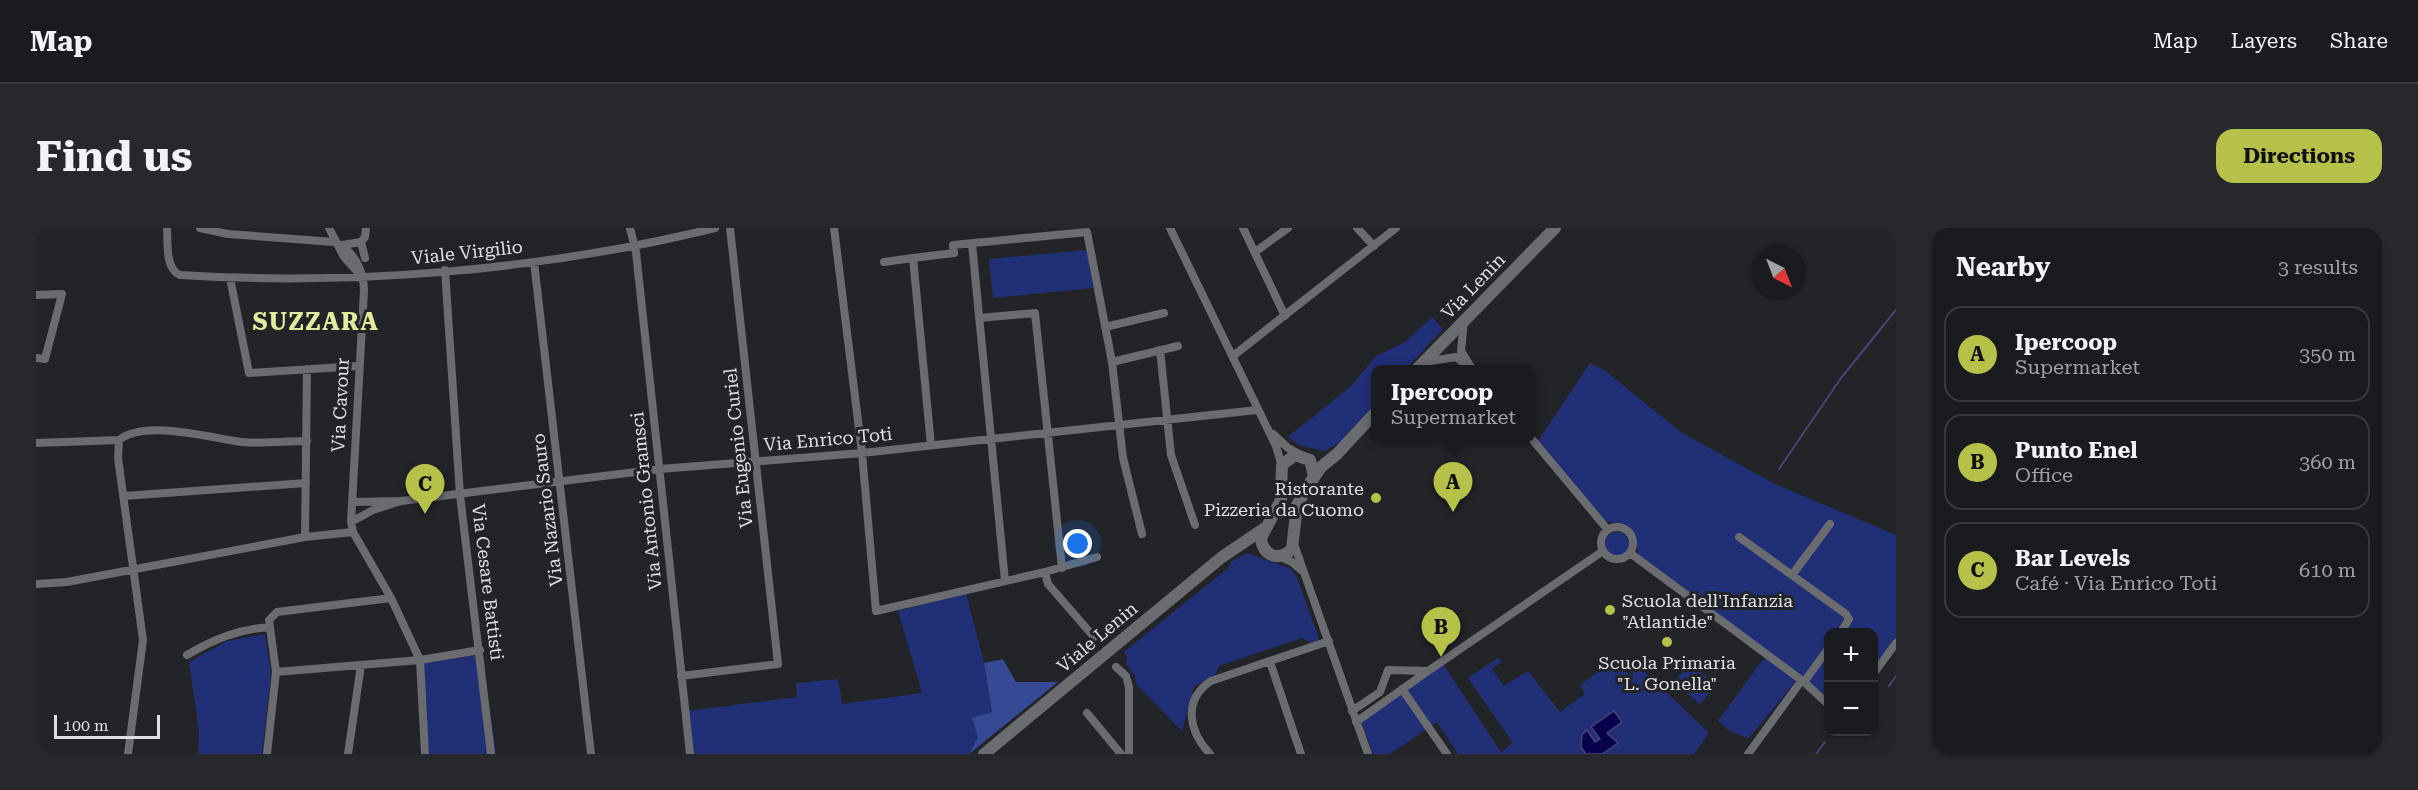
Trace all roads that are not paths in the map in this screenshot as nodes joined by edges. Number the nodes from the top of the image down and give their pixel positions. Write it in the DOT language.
graph roads {
  1 [pos="167,228"];
  2 [pos="200,228"];
  3 [pos="329,228"];
  4 [pos="366,228"];
  5 [pos="630,228"];
  6 [pos="715,228"];
  7 [pos="730,228"];
  8 [pos="834,228"];
  9 [pos="1170,228"];
  10 [pos="1243,228"];
  11 [pos="1288,228"];
  12 [pos="1357,228"];
  13 [pos="1396,228"];
  14 [pos="1555,228"];
  15 [pos="671,233"];
  16 [pos="361,242"];
  17 [pos="972,243"];
  18 [pos="338,244"];
  19 [pos="633,245"];
  20 [pos="1374,246"];
  21 [pos="1255,252"];
  22 [pos="365,258"];
  23 [pos="913,258"];
  24 [pos="534,262"];
  25 [pos="884,262"];
  26 [pos="445,270"];
  27 [pos="230,278"];
  28 [pos="364,279"];
  29 [pos="36,295"];
  30 [pos="1164,313"];
  31 [pos="1285,316"];
  32 [pos="979,318"];
  33 [pos="1464,321"];
  34 [pos="1105,327"];
  35 [pos="1445,340"];
  36 [pos="1178,346"];
  37 [pos="1160,350"];
  38 [pos="1458,354"];
  39 [pos="1233,356"];
  40 [pos="36,358"];
  41 [pos="1112,362"];
  42 [pos="1421,365"];
  43 [pos="1423,365"];
  44 [pos="1468,365"];
  45 [pos="359,366"];
  46 [pos="307,369"];
  47 [pos="1257,410"];
  48 [pos="1371,417"];
  49 [pos="1167,420"];
  50 [pos="1120,425"];
  51 [pos="1268,430"];
  52 [pos="1048,433"];
  53 [pos="991,438"];
  54 [pos="1351,438"];
  55 [pos="119,440"];
  56 [pos="307,441"];
  57 [pos="36,443"];
  58 [pos="1535,443"];
  59 [pos="931,445"];
  60 [pos="862,453"];
  61 [pos="1303,456"];
  62 [pos="756,462"];
  63 [pos="1282,466"];
  64 [pos="660,469"];
  65 [pos="1312,481"];
  66 [pos="561,482"];
  67 [pos="306,483"];
  68 [pos="460,495"];
  69 [pos="124,496"];
  70 [pos="401,501"];
  71 [pos="352,502"];
  72 [pos="351,522"];
  73 [pos="1830,524"];
  74 [pos="1195,525"];
  75 [pos="1265,528"];
  76 [pos="1608,530"];
  77 [pos="353,532"];
  78 [pos="1142,534"];
  79 [pos="305,537"];
  80 [pos="1739,537"];
  81 [pos="1294,544"];
  82 [pos="1234,549"];
  83 [pos="1603,551"];
  84 [pos="1630,553"];
  85 [pos="1273,554"];
  86 [pos="1097,557"];
  87 [pos="1062,568"];
  88 [pos="134,570"];
  89 [pos="1045,572"];
  90 [pos="1303,573"];
  91 [pos="1792,575"];
  92 [pos="1005,581"];
  93 [pos="36,584"];
  94 [pos="391,598"];
  95 [pos="270,627"];
  96 [pos="1844,628"];
  97 [pos="1094,637"];
  98 [pos="1329,641"];
  99 [pos="1896,643"];
  100 [pos="480,650"];
  101 [pos="187,655"];
  102 [pos="1824,655"];
  103 [pos="420,660"];
  104 [pos="1270,662"];
  105 [pos="361,665"];
  106 [pos="1116,667"];
  107 [pos="1878,668"];
  108 [pos="1428,671"];
  109 [pos="276,672"];
  110 [pos="1411,672"];
  111 [pos="681,676"];
  112 [pos="1803,681"];
  113 [pos="1405,687"];
  114 [pos="1824,698"];
  115 [pos="1371,699"];
  116 [pos="1374,709"];
  117 [pos="1352,711"];
  118 [pos="1087,713"];
  119 [pos="1356,722"];
  120 [pos="128,754"];
  121 [pos="267,754"];
  122 [pos="348,754"];
  123 [pos="426,754"];
  124 [pos="491,754"];
  125 [pos="591,754"];
  126 [pos="690,754"];
  127 [pos="984,754"];
  128 [pos="1121,754"];
  129 [pos="1129,754"];
  130 [pos="1210,754"];
  131 [pos="1301,754"];
  132 [pos="1368,754"];
  133 [pos="1447,754"];
  134 [pos="1749,754"];
  1 -- 27 [label="street, Viale Virgilio"];
  2 -- 18 [label="street"];
  3 -- 18 [label="street"];
  4 -- 16 [label="street"];
  5 -- 19 [label="street, Via Antonio Gramsci"];
  6 -- 15 [label="street, Viale Virgilio"];
  7 -- 62 [label="street, Via Eugenio Curiel"];
  8 -- 60 [label="street"];
  9 -- 39 [label="street"];
  10 -- 21 [label="street"];
  11 -- 21 [label="street"];
  12 -- 20 [label="street"];
  13 -- 20 [label="street"];
  14 -- 33 [label="main road, Via Lenin"];
  15 -- 19 [label="street, Viale Virgilio"];
  16 -- 18 [label="street"];
  16 -- 22 [label="street"];
  17 -- 23 [label="street"];
  17 -- 32 [label="street"];
  17 -- 34 [label="street"];
  18 -- 28 [label="street"];
  19 -- 24 [label="street, Viale Virgilio"];
  19 -- 64 [label="street, Via Antonio Gramsci"];
  20 -- 31 [label="street"];
  21 -- 31 [label="street"];
  23 -- 25 [label="street"];
  23 -- 59 [label="street"];
  24 -- 26 [label="street, Viale Virgilio"];
  24 -- 66 [label="street, Via Nazario Sauro"];
  26 -- 28 [label="street, Viale Virgilio"];
  26 -- 68 [label="street, Via Cesare Battisti"];
  27 -- 28 [label="street, Viale Virgilio"];
  27 -- 46 [label="street"];
  28 -- 45 [label="street, Via Cavour"];
  29 -- 40 [label="street"];
  30 -- 34 [label="street"];
  31 -- 39 [label="street"];
  32 -- 52 [label="street"];
  32 -- 53 [label="street"];
  33 -- 35 [label="main road, Via Lenin"];
  33 -- 38 [label="street"];
  34 -- 41 [label="street"];
  35 -- 38 [label="street"];
  35 -- 42 [label="main road, Via Lenin"];
  36 -- 37 [label="street"];
  37 -- 41 [label="street"];
  37 -- 49 [label="street"];
  38 -- 43 [label="street"];
  38 -- 44 [label="street"];
  39 -- 47 [label="street"];
  41 -- 50 [label="street"];
  45 -- 46 [label="street"];
  45 -- 71 [label="street, Via Cavour"];
  46 -- 56 [label="street"];
  47 -- 49 [label="street, Via Enrico Toti"];
  47 -- 51 [label="street"];
  48 -- 54 [label="main road"];
  49 -- 50 [label="street, Via Enrico Toti"];
  49 -- 74 [label="street"];
  50 -- 52 [label="street, Via Enrico Toti"];
  50 -- 78 [label="street"];
  51 -- 61 [label="street"];
  51 -- 63 [label="street"];
  52 -- 53 [label="street, Via Enrico Toti"];
  52 -- 87 [label="street"];
  53 -- 59 [label="street, Via Enrico Toti"];
  53 -- 92 [label="street"];
  54 -- 61 [label="main road"];
  54 -- 65 [label="main road"];
  55 -- 56 [label="street"];
  55 -- 57 [label="street"];
  55 -- 69 [label="street"];
  56 -- 67 [label="street"];
  58 -- 76 [label="street"];
  59 -- 60 [label="street, Via Enrico Toti"];
  60 -- 62 [label="street, Via Enrico Toti"];
  60 -- 92 [label="street"];
  61 -- 63 [label="main road"];
  61 -- 65 [label="main road"];
  62 -- 64 [label="street, Via Enrico Toti"];
  62 -- 111 [label="street, Via Eugenio Curiel"];
  63 -- 75 [label="main road"];
  64 -- 66 [label="street, Via Enrico Toti"];
  64 -- 111 [label="street, Via Antonio Gramsci"];
  65 -- 81 [label="main road"];
  66 -- 68 [label="street, Via Enrico Toti"];
  66 -- 125 [label="street, Via Nazario Sauro"];
  67 -- 69 [label="street"];
  67 -- 79 [label="street"];
  68 -- 70 [label="street, Via Enrico Toti"];
  68 -- 100 [label="street, Via Cesare Battisti"];
  69 -- 88 [label="street"];
  70 -- 71 [label="street, Via Enrico Toti"];
  70 -- 72 [label="street, Via Enrico Toti"];
  71 -- 72 [label="street, Via Cavour"];
  72 -- 77 [label="street, Via Cavour"];
  73 -- 91 [label="street"];
  75 -- 82 [label="main road, Viale Lenin"];
  75 -- 85 [label="main road"];
  76 -- 83 [label="street"];
  76 -- 84 [label="street"];
  77 -- 79 [label="street"];
  77 -- 94 [label="street, Via Cavour"];
  79 -- 88 [label="street"];
  80 -- 91 [label="street"];
  81 -- 85 [label="main road"];
  81 -- 90 [label="street"];
  82 -- 85 [label="main road"];
  82 -- 127 [label="main road, Viale Lenin"];
  83 -- 84 [label="street"];
  83 -- 108 [label="street"];
  84 -- 112 [label="street"];
  85 -- 90 [label="street"];
  86 -- 87 [label="street"];
  87 -- 89 [label="street"];
  88 -- 93 [label="street"];
  88 -- 120 [label="street"];
  89 -- 92 [label="street"];
  89 -- 97 [label="street"];
  90 -- 98 [label="street"];
  91 -- 96 [label="street"];
  94 -- 95 [label="street"];
  94 -- 103 [label="street, Via Cavour"];
  95 -- 101 [label="street"];
  95 -- 109 [label="street"];
  98 -- 104 [label="street"];
  98 -- 117 [label="street"];
  99 -- 107 [label="street"];
  100 -- 103 [label="street"];
  100 -- 124 [label="street, Via Cesare Battisti"];
  102 -- 112 [label="street"];
  103 -- 105 [label="street"];
  103 -- 123 [label="street"];
  104 -- 130 [label="street"];
  104 -- 131 [label="street"];
  105 -- 109 [label="street"];
  105 -- 122 [label="street"];
  106 -- 129 [label="street"];
  108 -- 110 [label="street"];
  108 -- 113 [label="street"];
  109 -- 121 [label="street"];
  110 -- 113 [label="street"];
  110 -- 115 [label="street"];
  111 -- 126 [label="street, Via Antonio Gramsci"];
  112 -- 114 [label="street"];
  112 -- 134 [label="street"];
  113 -- 116 [label="street"];
  113 -- 133 [label="street"];
  115 -- 116 [label="street"];
  115 -- 117 [label="street"];
  116 -- 119 [label="street"];
  117 -- 119 [label="street"];
  118 -- 128 [label="street"];
  119 -- 132 [label="street"];
}
